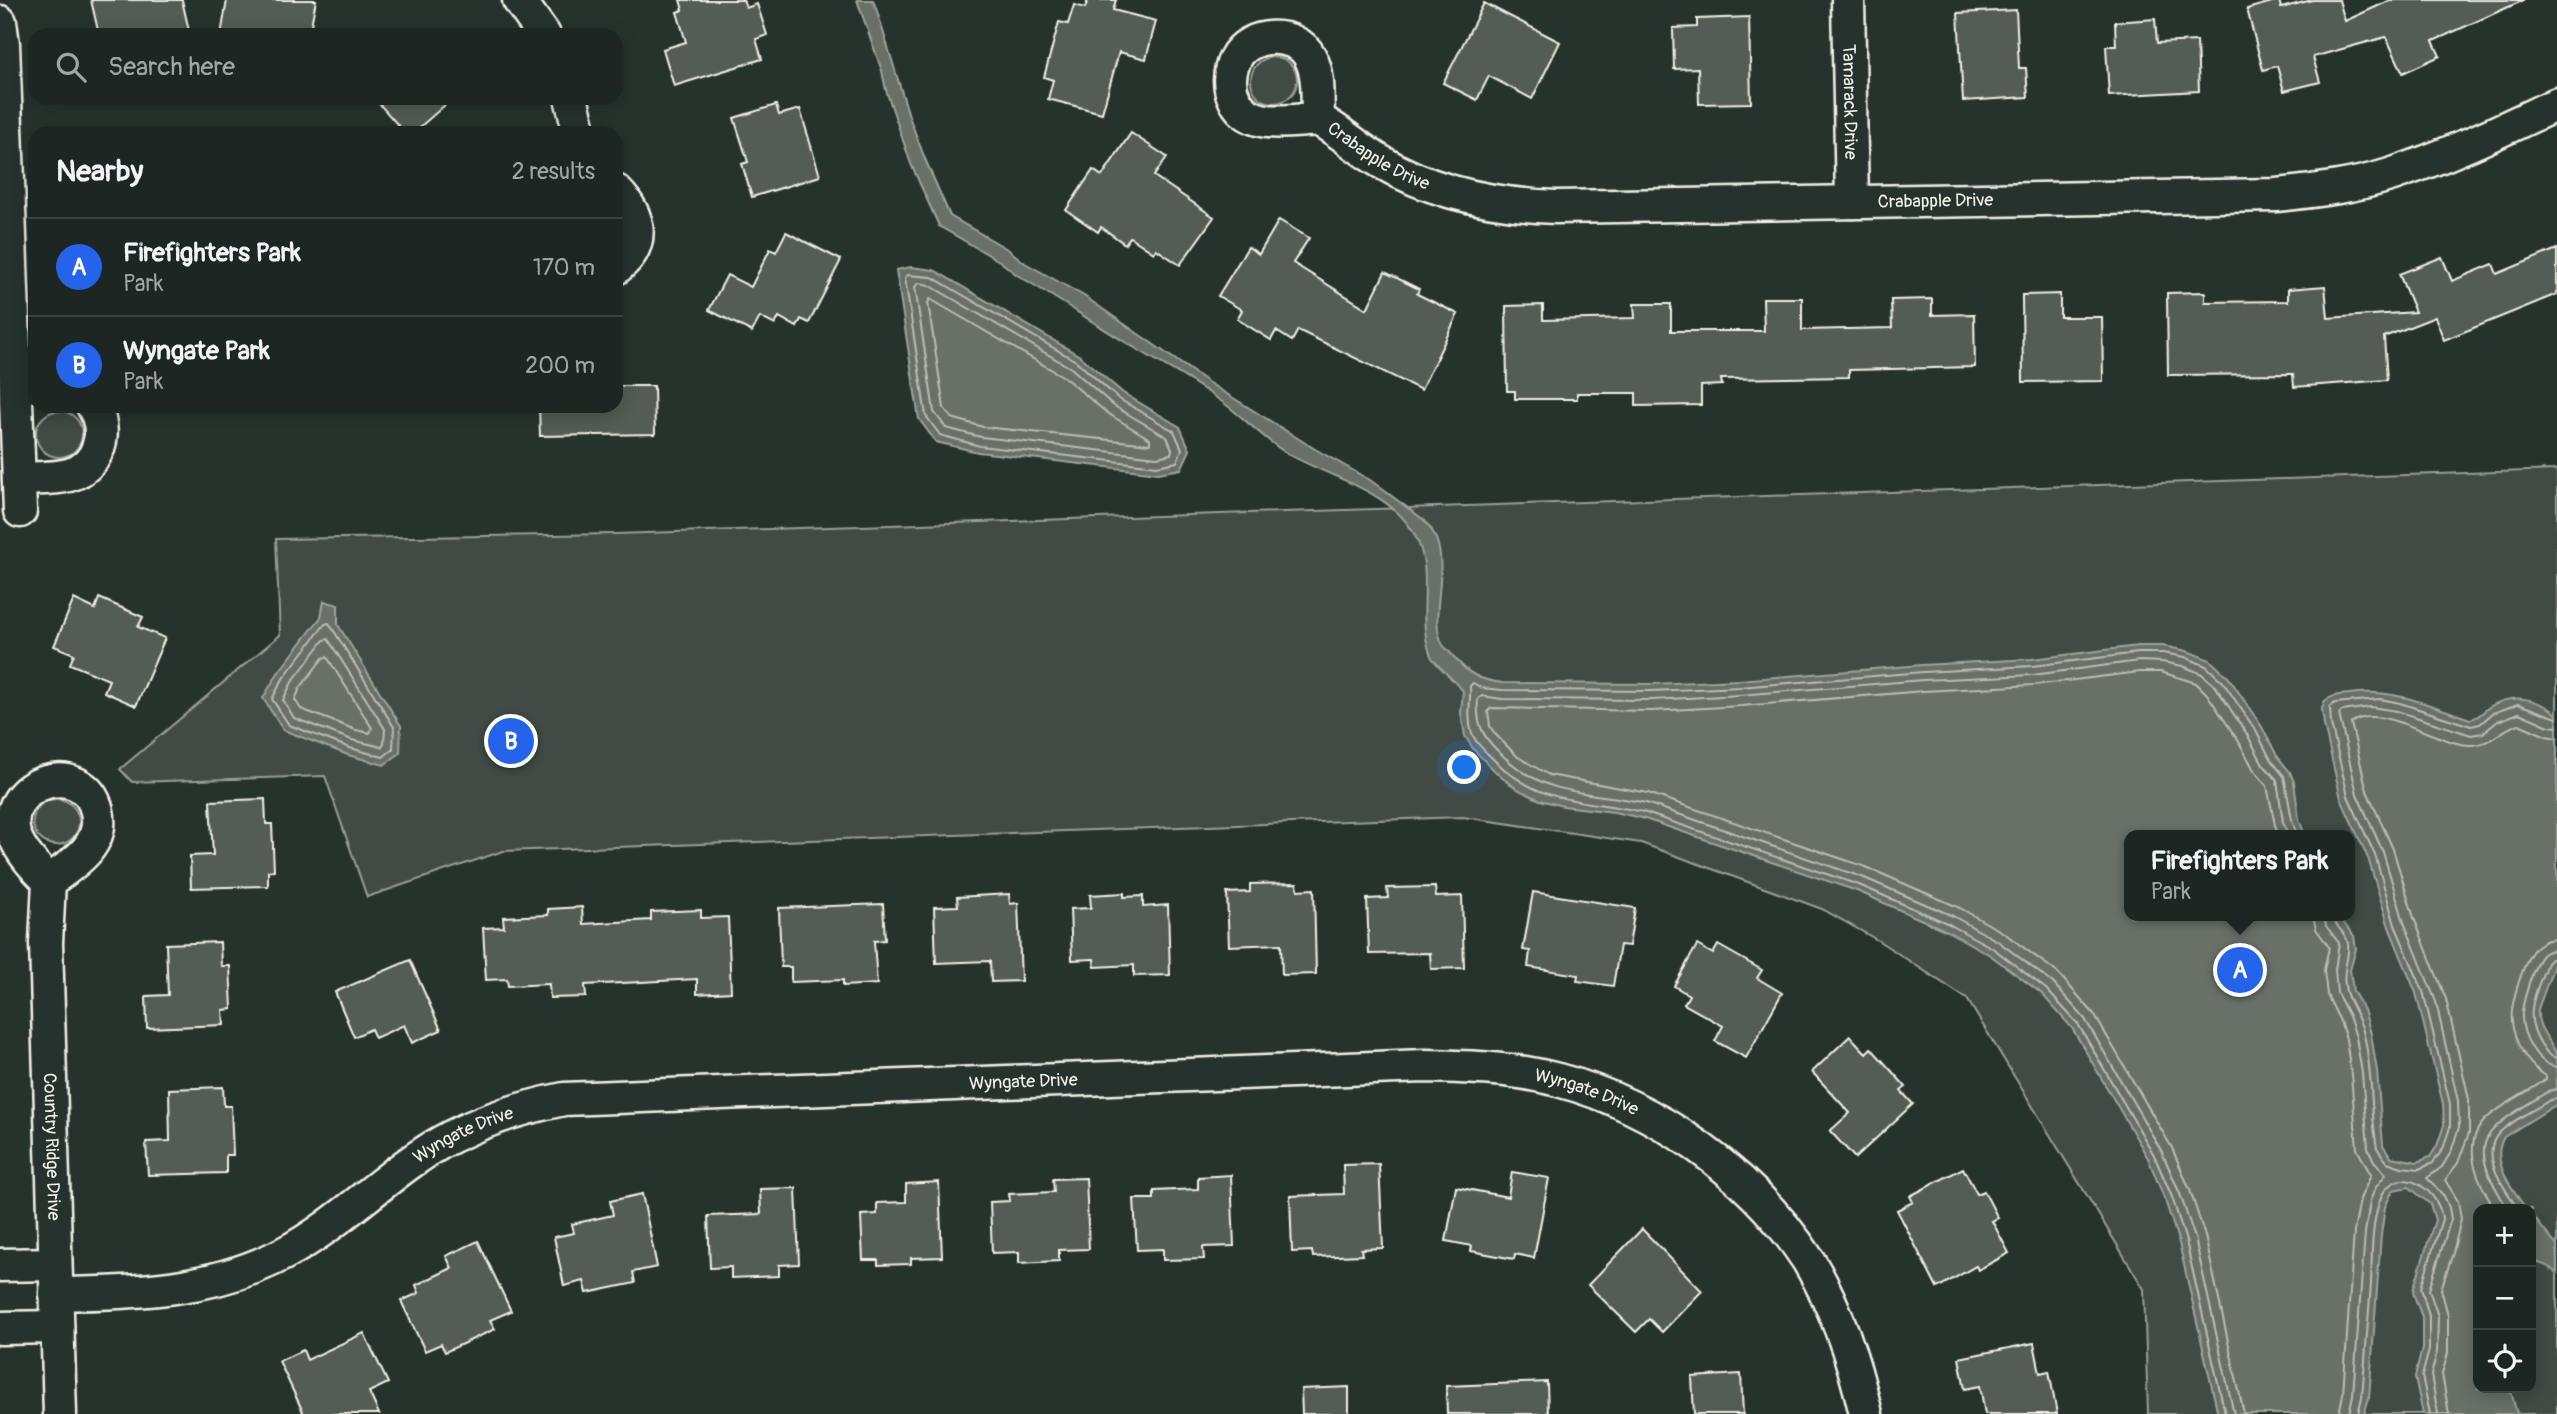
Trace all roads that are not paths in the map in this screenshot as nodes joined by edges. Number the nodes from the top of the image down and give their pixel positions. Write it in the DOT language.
graph roads {
  1 [pos="519,0"];
  2 [pos="1847,0"];
  3 [pos="0,22"];
  4 [pos="539,28"];
  5 [pos="2557,104"];
  6 [pos="573,105"];
  7 [pos="1318,120"];
  8 [pos="578,126"];
  9 [pos="623,200"];
  10 [pos="1852,202"];
  11 [pos="623,263"];
  12 [pos="25,393"];
  13 [pos="96,413"];
  14 [pos="19,479"];
  15 [pos="20,511"];
  16 [pos="49,881"];
  17 [pos="0,1265"];
  18 [pos="55,1279"];
  19 [pos="57,1327"];
  20 [pos="0,1328"];
  21 [pos="60,1414"];
  22 [pos="1866,1414"];
  1 -- 4 [label="street"];
  2 -- 10 [label="street, Tamarack Drive"];
  3 -- 12 [label="street"];
  5 -- 10 [label="street, Crabapple Drive"];
  6 -- 8 [label="street"];
  7 -- 10 [label="street, Crabapple Drive"];
  9 -- 11 [label="street"];
  12 -- 14 [label="street"];
  13 -- 14 [label="street"];
  14 -- 15 [label="street"];
  16 -- 18 [label="street, Country Ridge Drive"];
  17 -- 18 [label="street, Wyngate Drive"];
  18 -- 19 [label="street, Country Ridge Drive"];
  18 -- 22 [label="street, Wyngate Drive"];
  19 -- 20 [label="street"];
  19 -- 21 [label="street, Country Ridge Drive"];
}
